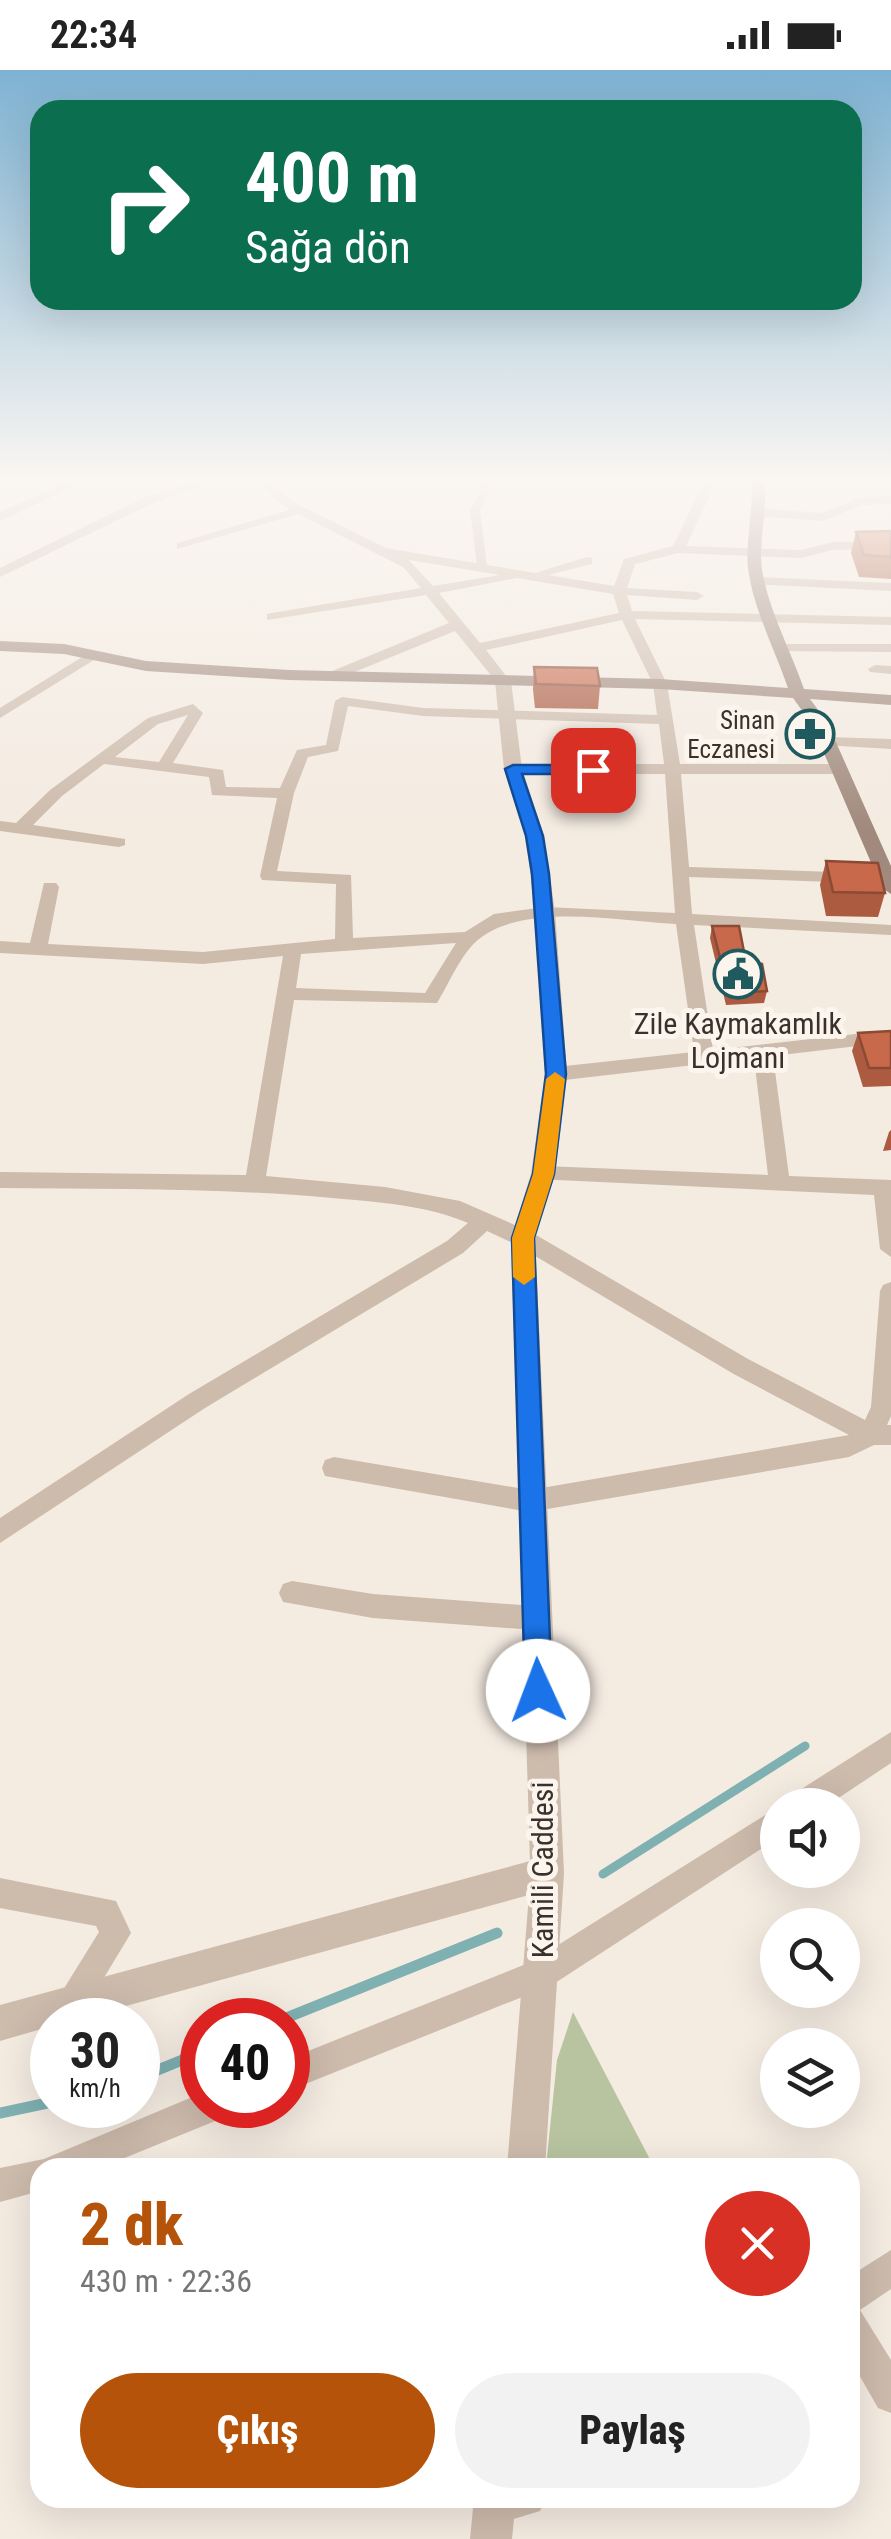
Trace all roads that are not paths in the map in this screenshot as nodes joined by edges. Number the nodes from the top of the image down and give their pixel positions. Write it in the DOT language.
graph roads {
  1 [pos="392,597"];
  2 [pos="436,597"];
  3 [pos="621,597"];
  4 [pos="764,597"];
  5 [pos="626,615"];
  6 [pos="272,617"];
  7 [pos="771,617"];
  8 [pos="891,621"];
  9 [pos="460,624"];
  10 [pos="0,646"];
  11 [pos="478,648"];
  12 [pos="782,648"];
  13 [pos="891,648"];
  14 [pos="95,655"];
  15 [pos="330,677"];
  16 [pos="503,681"];
  17 [pos="660,684"];
  18 [pos="798,694"];
  19 [pos="891,700"];
  20 [pos="0,714"];
  21 [pos="507,715"];
  22 [pos="665,720"];
  23 [pos="828,742"];
  24 [pos="891,744"];
  25 [pos="105,760"];
  26 [pos="165,764"];
  27 [pos="513,769"];
  28 [pos="673,770"];
  29 [pos="840,770"];
  30 [pos="286,793"];
  31 [pos="0,826"];
  32 [pos="22,827"];
  33 [pos="119,842"];
  34 [pos="683,872"];
  35 [pos="890,882"];
  36 [pos="50,887"];
  37 [pos="546,912"];
  38 [pos="684,920"];
  39 [pos="891,930"];
  40 [pos="469,937"];
  41 [pos="344,944"];
  42 [pos="0,947"];
  43 [pos="38,948"];
  44 [pos="292,949"];
  45 [pos="283,994"];
  46 [pos="891,1036"];
  47 [pos="762,1051"];
  48 [pos="704,1058"];
  49 [pos="556,1074"];
  50 [pos="544,1174"];
  51 [pos="0,1180"];
  52 [pos="779,1181"];
  53 [pos="255,1184"];
  54 [pos="888,1188"];
  55 [pos="485,1222"];
  56 [pos="523,1238"];
  57 [pos="891,1249"];
  58 [pos="891,1290"];
  59 [pos="881,1435"];
  60 [pos="334,1468"];
  61 [pos="530,1501"];
  62 [pos="0,1532"];
  63 [pos="292,1593"];
  64 [pos="535,1618"];
  65 [pos="891,1746"];
  66 [pos="828,1788"];
  67 [pos="760,1833"];
  68 [pos="546,1873"];
  69 [pos="0,1893"];
  70 [pos="541,1974"];
  71 [pos="74,1998"];
  72 [pos="89,1998"];
  73 [pos="30,2015"];
  74 [pos="0,2023"];
  75 [pos="310,2066"];
  76 [pos="180,2118"];
  77 [pos="82,2158"];
  78 [pos="527,2158"];
  79 [pos="30,2177"];
  80 [pos="0,2185"];
  81 [pos="891,2268"];
  82 [pos="860,2290"];
  83 [pos="860,2341"];
  84 [pos="891,2395"];
  1 -- 6 [label="street"];
  2 -- 9 [label="street"];
  3 -- 5 [label="street"];
  4 -- 7 [label="main road"];
  5 -- 7 [label="street"];
  5 -- 11 [label="street"];
  5 -- 17 [label="street"];
  7 -- 8 [label="street"];
  7 -- 12 [label="main road"];
  9 -- 11 [label="street"];
  9 -- 15 [label="street"];
  10 -- 14 [label="main road"];
  11 -- 16 [label="street"];
  12 -- 13 [label="street"];
  12 -- 18 [label="main road"];
  14 -- 15 [label="main road"];
  14 -- 20 [label="street"];
  15 -- 16 [label="main road"];
  16 -- 17 [label="main road"];
  16 -- 21 [label="street, Kamili Caddesi"];
  17 -- 18 [label="main road"];
  17 -- 22 [label="street"];
  18 -- 19 [label="main road"];
  18 -- 23 [label="main road"];
  21 -- 22 [label="street"];
  21 -- 27 [label="street, Kamili Caddesi"];
  21 -- 30 [label="street"];
  22 -- 28 [label="street"];
  23 -- 24 [label="street"];
  23 -- 29 [label="main road"];
  25 -- 26 [label="street"];
  25 -- 26 [label="street"];
  25 -- 32 [label="street"];
  26 -- 30 [label="street"];
  27 -- 28 [label="street"];
  27 -- 37 [label="street, Kamili Caddesi"];
  28 -- 29 [label="street"];
  28 -- 34 [label="street"];
  29 -- 35 [label="main road"];
  30 -- 41 [label="street"];
  31 -- 32 [label="street"];
  32 -- 33 [label="street"];
  34 -- 35 [label="street"];
  34 -- 38 [label="street"];
  36 -- 43 [label="street"];
  37 -- 38 [label="street"];
  37 -- 40 [label="street"];
  37 -- 49 [label="street, Kamili Caddesi"];
  38 -- 39 [label="street"];
  38 -- 48 [label="street"];
  40 -- 41 [label="street"];
  40 -- 45 [label="street"];
  41 -- 44 [label="street"];
  42 -- 43 [label="street"];
  43 -- 44 [label="street"];
  44 -- 45 [label="street"];
  45 -- 53 [label="street"];
  46 -- 47 [label="street"];
  47 -- 48 [label="street"];
  47 -- 52 [label="street"];
  48 -- 49 [label="street"];
  49 -- 50 [label="street, Kamili Caddesi"];
  50 -- 52 [label="street"];
  50 -- 56 [label="street, Kamili Caddesi"];
  51 -- 53 [label="street"];
  52 -- 54 [label="street"];
  53 -- 55 [label="street"];
  54 -- 57 [label="street"];
  55 -- 56 [label="street"];
  55 -- 62 [label="street"];
  56 -- 59 [label="street"];
  56 -- 61 [label="street, Kamili Caddesi"];
  58 -- 59 [label="street"];
  59 -- 61 [label="street"];
  60 -- 61 [label="street"];
  61 -- 64 [label="street, Kamili Caddesi"];
  63 -- 64 [label="street"];
  64 -- 68 [label="street, Kamili Caddesi"];
  65 -- 66 [label="street"];
  67 -- 70 [label="street"];
  68 -- 70 [label="street, Kamili Caddesi"];
  68 -- 72 [label="street"];
  69 -- 71 [label="street"];
  70 -- 75 [label="street"];
  70 -- 78 [label="street, Kamili Caddesi"];
  73 -- 74 [label="street"];
  76 -- 77 [label="street"];
  79 -- 80 [label="street"];
  81 -- 82 [label="street"];
  83 -- 84 [label="street"];
}
